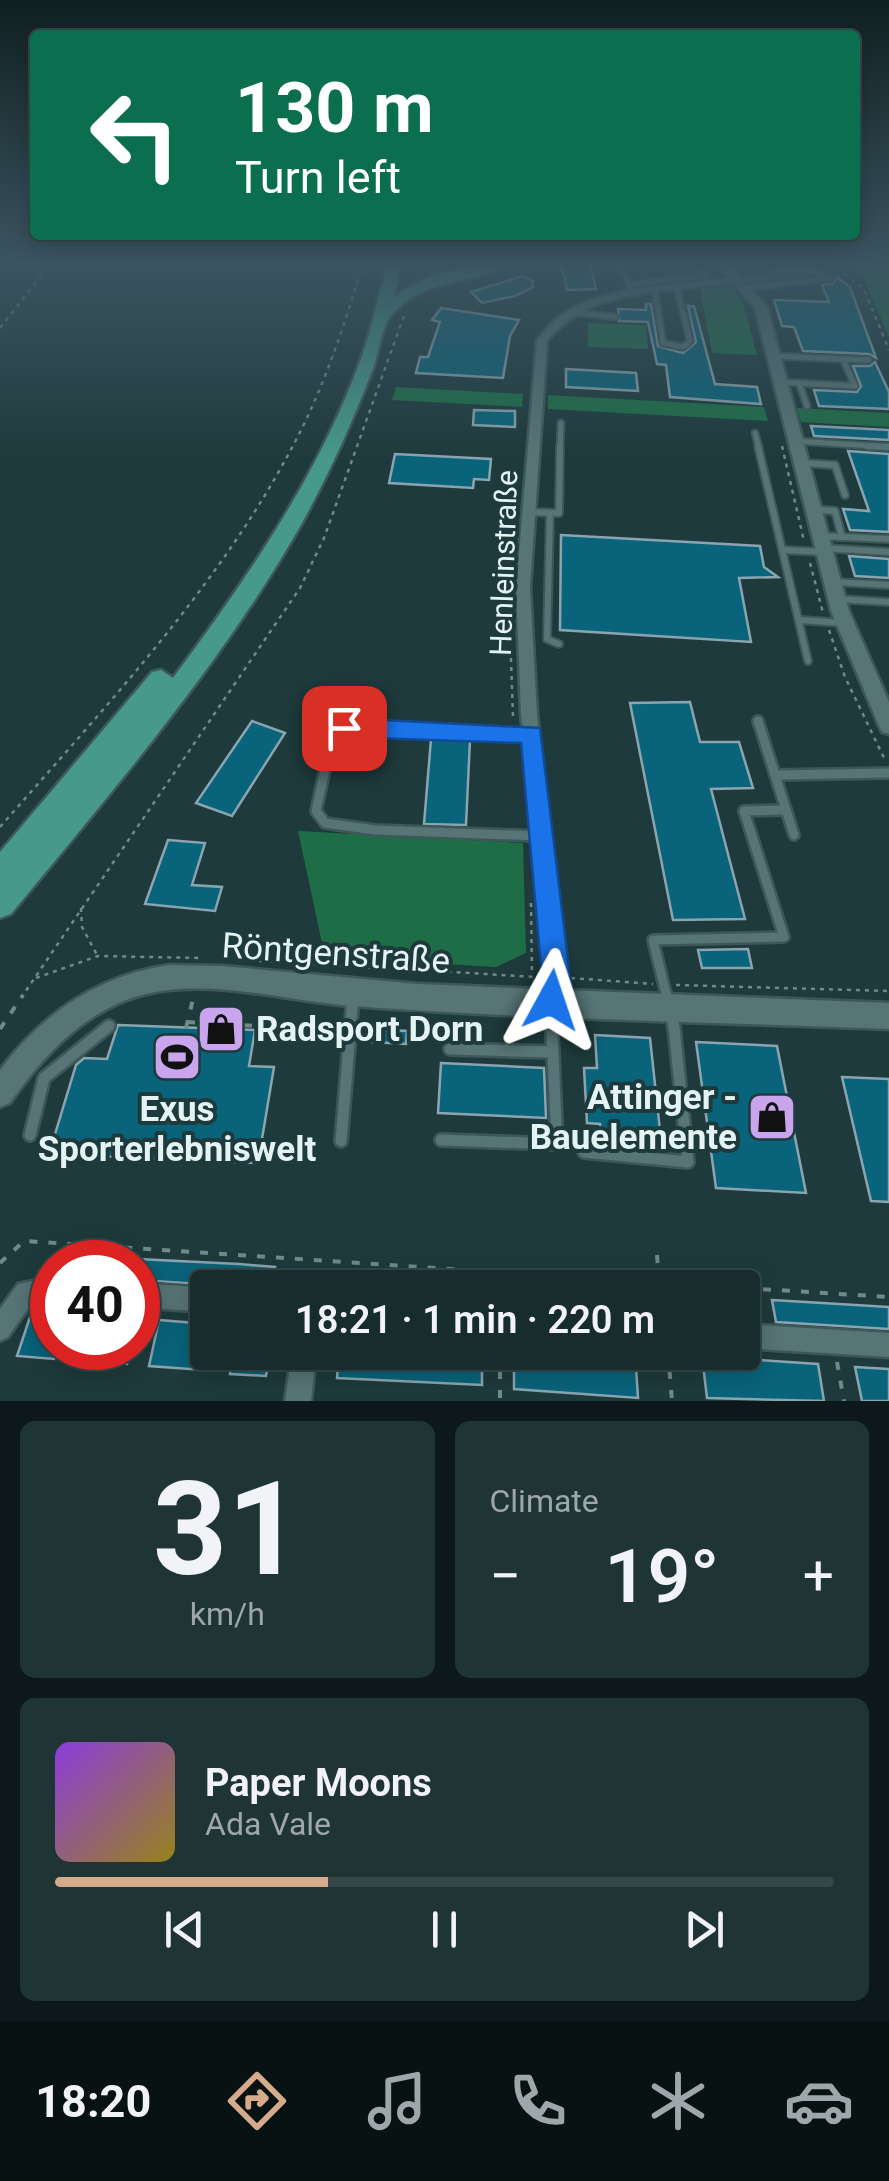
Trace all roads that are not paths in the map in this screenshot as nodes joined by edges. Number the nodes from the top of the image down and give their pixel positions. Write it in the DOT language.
graph roads {
  1 [pos="365,328"];
  2 [pos="378,328"];
  3 [pos="548,328"];
  4 [pos="661,328"];
  5 [pos="687,328"];
  6 [pos="767,328"];
  7 [pos="774,356"];
  8 [pos="844,359"];
  9 [pos="869,360"];
  10 [pos="780,382"];
  11 [pos="799,383"];
  12 [pos="806,406"];
  13 [pos="560,423"];
  14 [pos="755,433"];
  15 [pos="796,442"];
  16 [pos="889,446"];
  17 [pos="801,463"];
  18 [pos="845,495"];
  19 [pos="813,509"];
  20 [pos="529,512"];
  21 [pos="550,512"];
  22 [pos="842,537"];
  23 [pos="889,539"];
  24 [pos="823,545"];
  25 [pos="784,550"];
  26 [pos="889,552"];
  27 [pos="889,585"];
  28 [pos="834,590"];
  29 [pos="889,602"];
  30 [pos="800,620"];
  31 [pos="844,622"];
  32 [pos="559,644"];
  33 [pos="796,645"];
  34 [pos="807,646"];
  35 [pos="808,661"];
  36 [pos="758,721"];
  37 [pos="888,722"];
  38 [pos="532,734"];
  39 [pos="889,773"];
  40 [pos="775,775"];
  41 [pos="786,810"];
  42 [pos="794,835"];
  43 [pos="544,836"];
  44 [pos="0,873"];
  45 [pos="0,904"];
  46 [pos="353,993"];
  47 [pos="555,993"];
  48 [pos="666,996"];
  49 [pos="889,1016"];
  50 [pos="109,1026"];
  51 [pos="450,1049"];
  52 [pos="553,1052"];
  53 [pos="22,1061"];
  54 [pos="44,1078"];
  55 [pos="0,1092"];
  56 [pos="30,1135"];
  57 [pos="441,1140"];
  58 [pos="341,1141"];
  59 [pos="584,1152"];
  60 [pos="30,1292"];
  61 [pos="160,1297"];
  62 [pos="190,1299"];
  63 [pos="0,1329"];
  64 [pos="760,1337"];
  65 [pos="889,1345"];
  66 [pos="302,1370"];
  67 [pos="298,1401"];
  1 -- 44 [label="highway"];
  2 -- 45 [label="highway"];
  3 -- 20 [label="street, Henleinstraße"];
  4 -- 5 [label="lane"];
  6 -- 7 [label="street"];
  7 -- 8 [label="lane"];
  7 -- 10 [label="street"];
  8 -- 9 [label="lane"];
  8 -- 11 [label="lane"];
  10 -- 11 [label="lane"];
  10 -- 15 [label="street"];
  11 -- 12 [label="lane"];
  13 -- 21 [label="lane"];
  14 -- 25 [label="lane"];
  15 -- 16 [label="lane"];
  15 -- 17 [label="street"];
  17 -- 18 [label="lane"];
  17 -- 19 [label="street"];
  19 -- 22 [label="lane"];
  19 -- 24 [label="street"];
  20 -- 21 [label="lane"];
  20 -- 38 [label="street, Henleinstraße"];
  21 -- 32 [label="lane"];
  22 -- 23 [label="lane"];
  22 -- 24 [label="lane"];
  24 -- 25 [label="lane"];
  24 -- 26 [label="lane"];
  24 -- 28 [label="street"];
  25 -- 30 [label="lane"];
  27 -- 28 [label="lane"];
  28 -- 29 [label="lane"];
  28 -- 31 [label="street"];
  30 -- 31 [label="lane"];
  30 -- 34 [label="lane"];
  31 -- 37 [label="street"];
  33 -- 34 [label="lane"];
  34 -- 35 [label="lane"];
  36 -- 40 [label="lane"];
  38 -- 43 [label="street, Henleinstraße"];
  38 -- 43 [label="lane"];
  39 -- 40 [label="lane"];
  40 -- 41 [label="lane"];
  41 -- 42 [label="lane"];
  41 -- 48 [label="lane"];
  43 -- 47 [label="street, Henleinstraße"];
  46 -- 47 [label="street, Röntgenstraße"];
  46 -- 53 [label="street, Röntgenstraße"];
  46 -- 58 [label="lane"];
  47 -- 48 [label="street, Röntgenstraße"];
  47 -- 52 [label="lane"];
  48 -- 49 [label="street, Röntgenstraße"];
  48 -- 59 [label="lane"];
  50 -- 54 [label="lane"];
  51 -- 52 [label="lane"];
  52 -- 57 [label="lane"];
  53 -- 54 [label="lane"];
  53 -- 55 [label="street, Röntgenstraße"];
  54 -- 56 [label="lane"];
  60 -- 63 [label="street"];
  61 -- 62 [label="street"];
  64 -- 65 [label="street"];
  66 -- 67 [label="street"];
}
